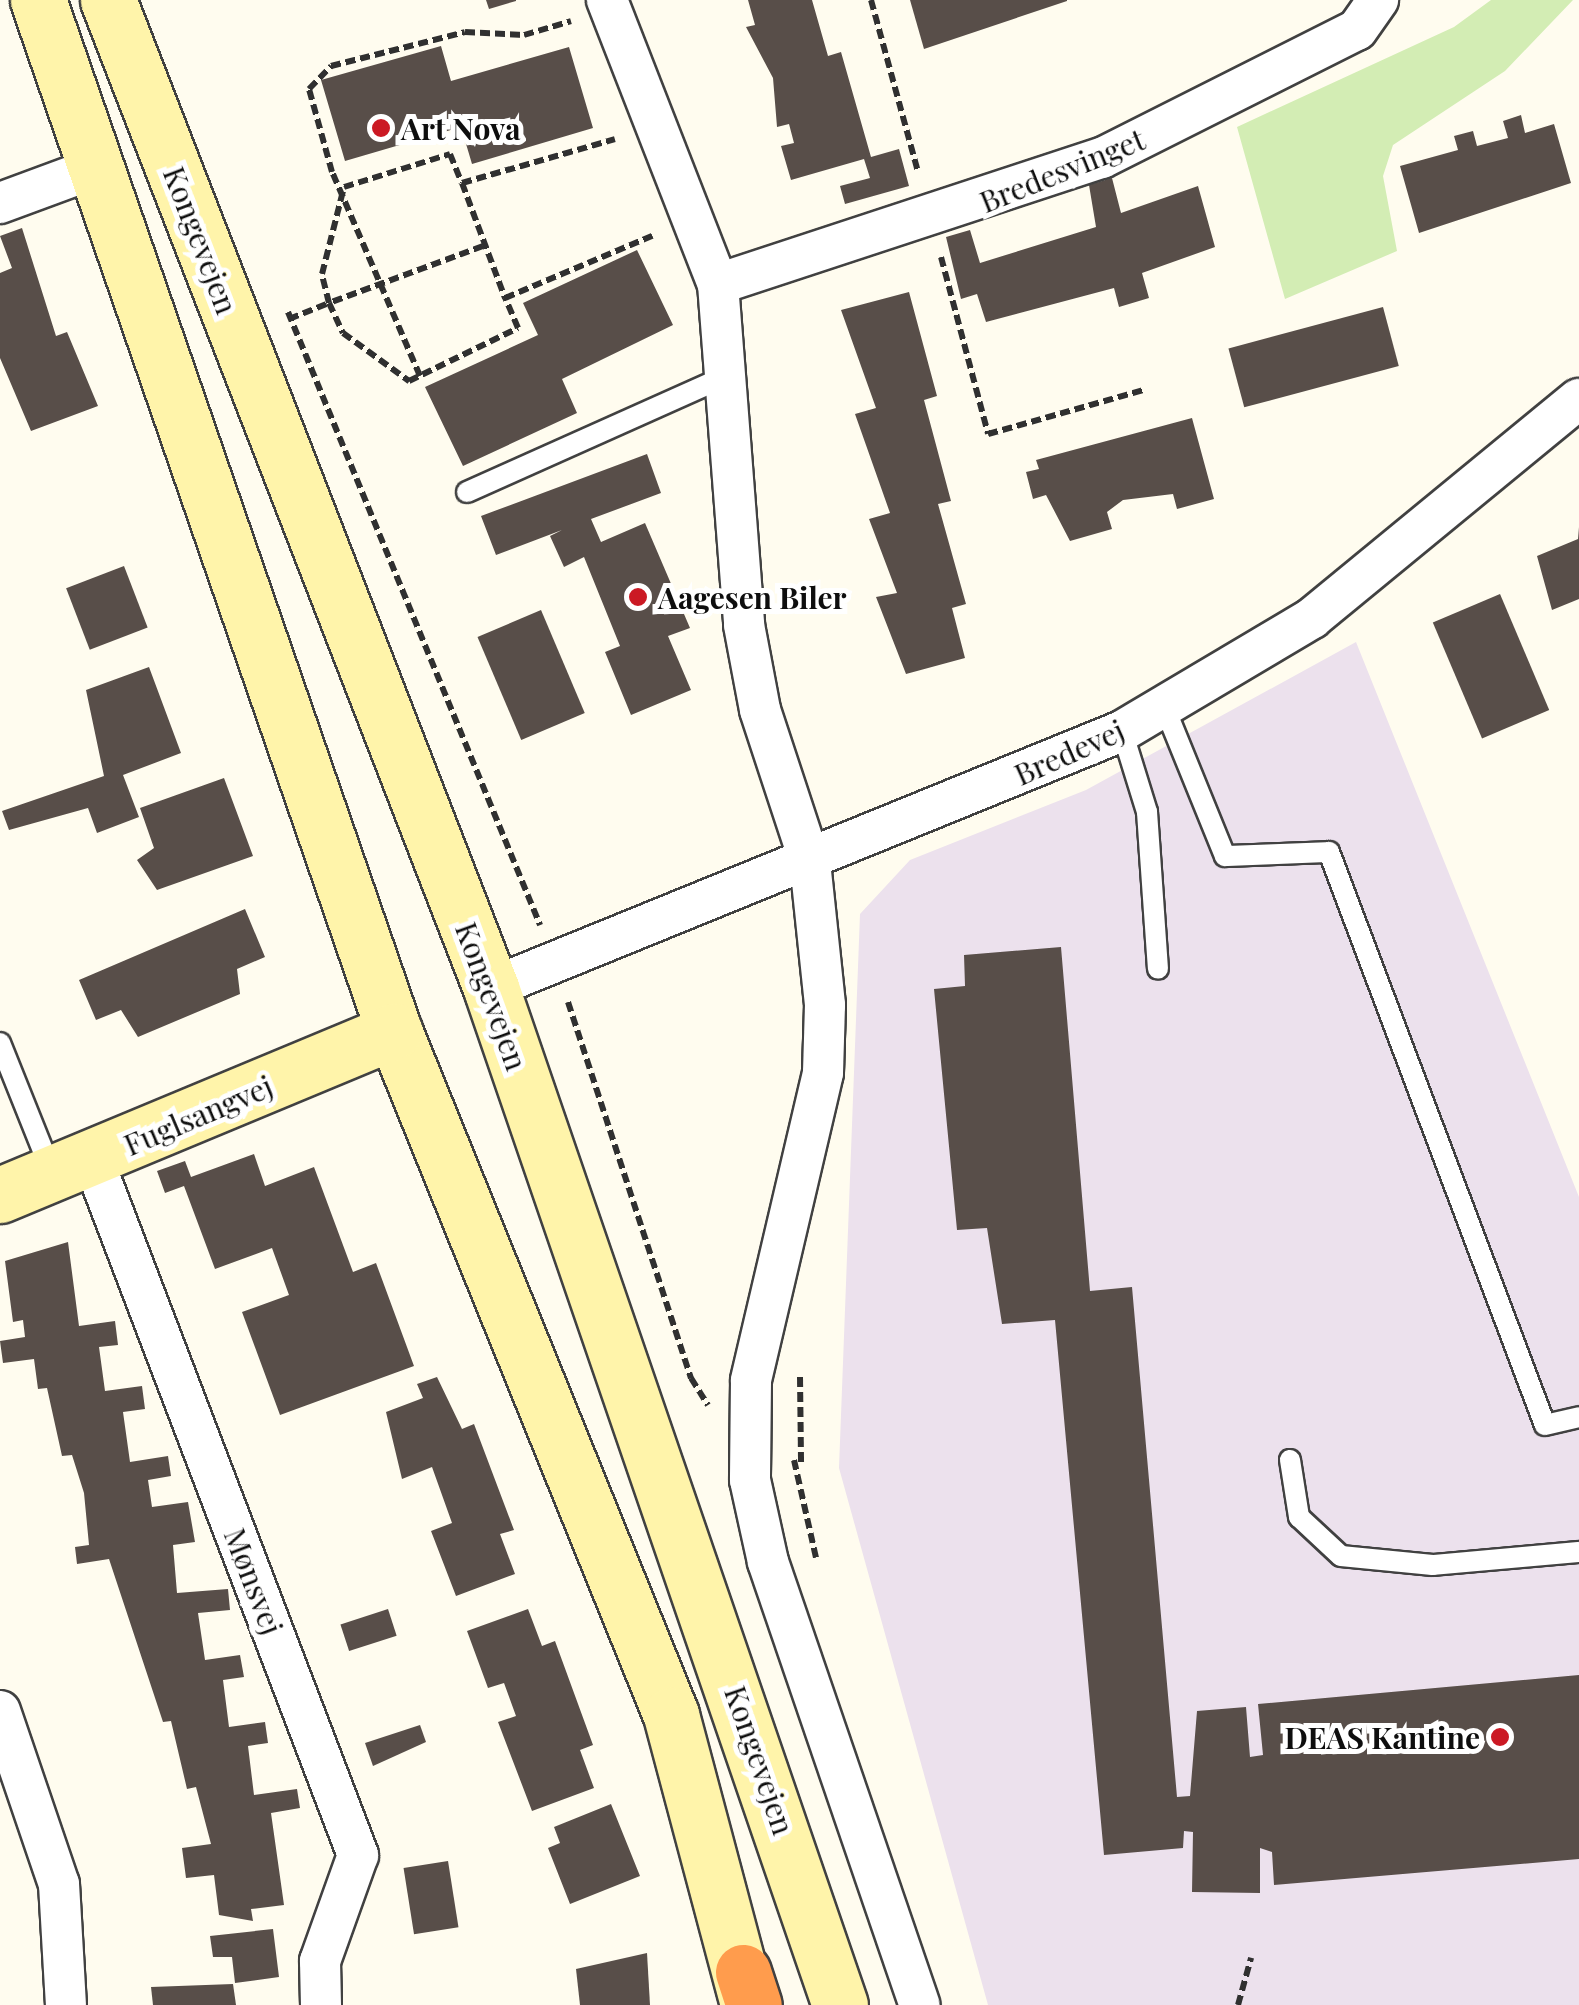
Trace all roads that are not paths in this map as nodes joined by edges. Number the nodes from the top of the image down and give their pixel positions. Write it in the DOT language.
graph roads {
  1 [pos="38,0"];
  2 [pos="108,0"];
  3 [pos="1378,0"];
  4 [pos="609,5"];
  5 [pos="100,166"];
  6 [pos="0,204"];
  7 [pos="718,284"];
  8 [pos="728,375"];
  9 [pos="1579,399"];
  10 [pos="467,492"];
  11 [pos="1164,706"];
  12 [pos="1122,731"];
  13 [pos="810,862"];
  14 [pos="1158,969"];
  15 [pos="491,988"];
  16 [pos="394,1031"];
  17 [pos="0,1043"];
  18 [pos="73,1167"];
  19 [pos="0,1196"];
  20 [pos="1579,1416"];
  21 [pos="1290,1460"];
  22 [pos="1579,1552"];
  23 [pos="0,1711"];
  24 [pos="748,1994"];
  25 [pos="66,2005"];
  26 [pos="322,2005"];
  27 [pos="840,2005"];
  28 [pos="920,2005"];
  1 -- 5 [label="main road"];
  2 -- 15 [label="main road, Kongevejen"];
  3 -- 7 [label="street, Bredesvinget"];
  4 -- 7 [label="street"];
  5 -- 6 [label="street"];
  5 -- 16 [label="main road"];
  7 -- 8 [label="street"];
  8 -- 10 [label="lane"];
  8 -- 13 [label="street"];
  9 -- 11 [label="street, Bredevej"];
  11 -- 12 [label="street, Bredevej"];
  11 -- 20 [label="lane"];
  12 -- 13 [label="street, Bredevej"];
  12 -- 14 [label="lane"];
  13 -- 15 [label="street, Bredevej"];
  13 -- 28 [label="street"];
  15 -- 27 [label="main road, Kongevejen"];
  16 -- 18 [label="main road, Fuglsangvej"];
  16 -- 24 [label="main road"];
  17 -- 18 [label="lane"];
  18 -- 19 [label="main road, Fuglsangvej"];
  18 -- 26 [label="street, Mønsvej"];
  21 -- 22 [label="lane"];
  23 -- 25 [label="street"];
}
